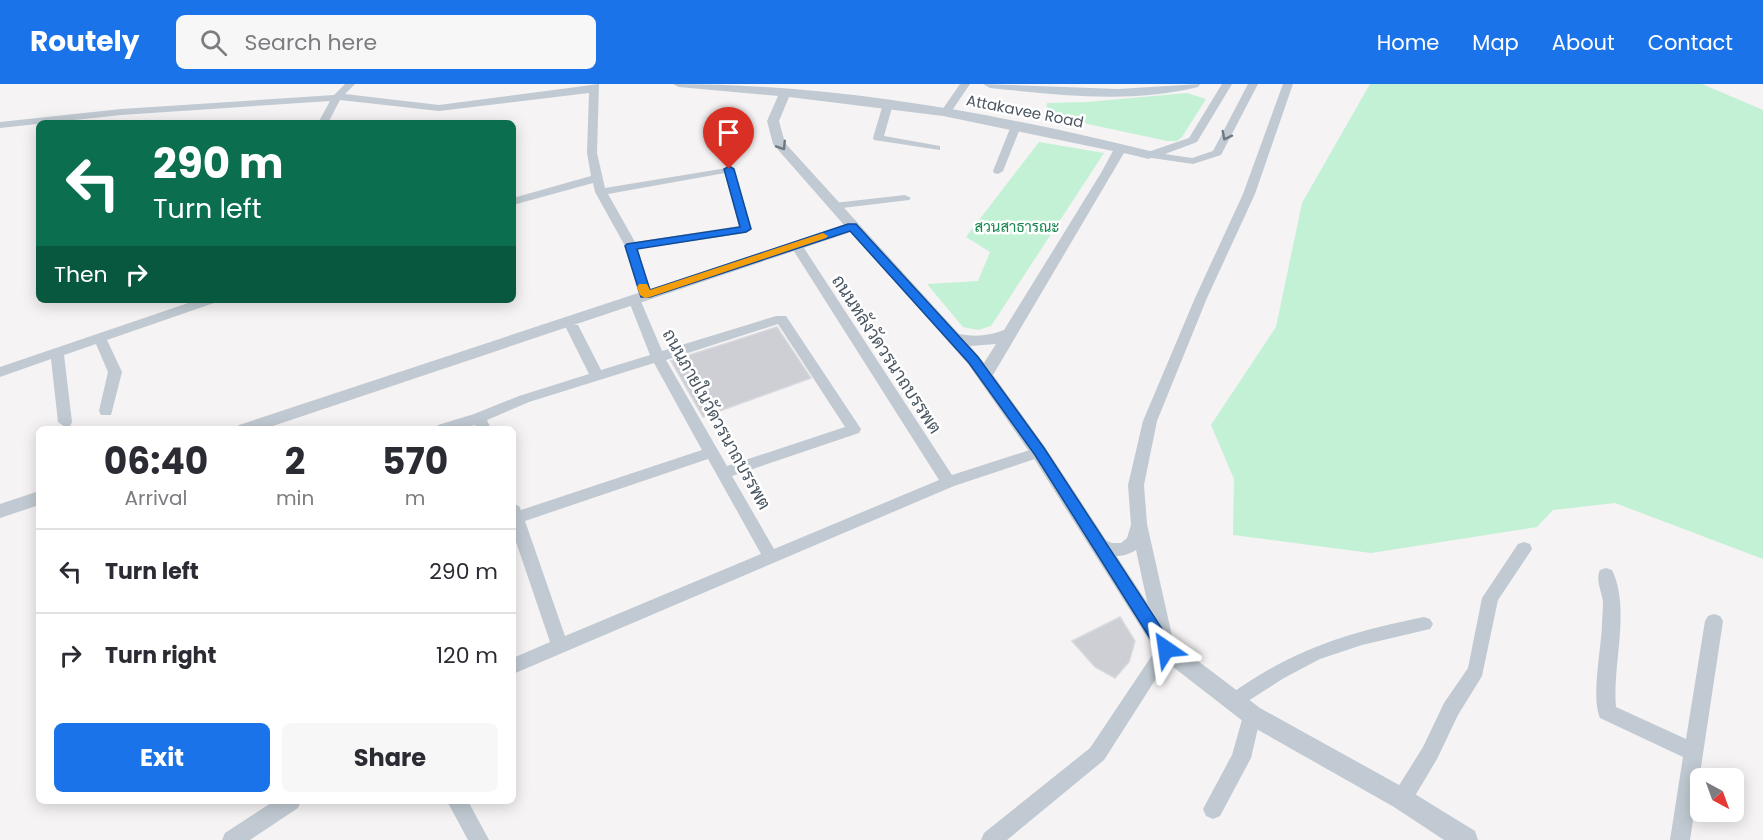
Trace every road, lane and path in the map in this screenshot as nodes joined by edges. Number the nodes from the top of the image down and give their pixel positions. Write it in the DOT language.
graph roads {
  1 [pos="350,84"];
  2 [pos="679,84"];
  3 [pos="965,84"];
  4 [pos="990,84"];
  5 [pos="1193,84"];
  6 [pos="1227,84"];
  7 [pos="1252,84"];
  8 [pos="1288,84"];
  9 [pos="594,86"];
  10 [pos="785,92"];
  11 [pos="337,98"];
  12 [pos="888,104"];
  13 [pos="945,112"];
  14 [pos="47,120"];
  15 [pos="325,120"];
  16 [pos="36,121"];
  17 [pos="0,125"];
  18 [pos="1016,126"];
  19 [pos="936,148"];
  20 [pos="1120,148"];
  21 [pos="1149,155"];
  22 [pos="998,171"];
  23 [pos="597,178"];
  24 [pos="602,192"];
  25 [pos="905,198"];
  26 [pos="516,201"];
  27 [pos="834,206"];
  28 [pos="852,226"];
  29 [pos="796,245"];
  30 [pos="631,246"];
  31 [pos="640,297"];
  32 [pos="201,303"];
  33 [pos="573,328"];
  34 [pos="1010,334"];
  35 [pos="100,338"];
  36 [pos="955,339"];
  37 [pos="57,353"];
  38 [pos="658,357"];
  39 [pos="0,372"];
  40 [pos="596,375"];
  41 [pos="985,375"];
  42 [pos="106,411"];
  43 [pos="65,422"];
  44 [pos="482,423"];
  45 [pos="254,426"];
  46 [pos="462,426"];
  47 [pos="712,452"];
  48 [pos="1039,452"];
  49 [pos="724,473"];
  50 [pos="949,482"];
  51 [pos="36,499"];
  52 [pos="0,511"];
  53 [pos="516,513"];
  54 [pos="516,520"];
  55 [pos="1138,524"];
  56 [pos="1098,543"];
  57 [pos="1524,549"];
  58 [pos="771,556"];
  59 [pos="1606,575"];
  60 [pos="1714,621"];
  61 [pos="1424,624"];
  62 [pos="560,646"];
  63 [pos="1166,649"];
  64 [pos="516,665"];
  65 [pos="1234,702"];
  66 [pos="1252,715"];
  67 [pos="1694,752"];
  68 [pos="1402,800"];
  69 [pos="286,804"];
  70 [pos="459,804"];
  71 [pos="1214,809"];
  72 [pos="1456,837"];
  73 [pos="232,840"];
  74 [pos="479,840"];
  75 [pos="991,840"];
  76 [pos="1680,840"];
  1 -- 11 [label="street"];
  2 -- 10 [label="street, Attakavee Road"];
  3 -- 13 [label="street"];
  4 -- 5 [label="main road"];
  6 -- 21 [label="street"];
  7 -- 21 [label="street, one-way"];
  8 -- 55 [label="street"];
  9 -- 11 [label="street"];
  9 -- 23 [label="street, ถนนภายในวัดวรนาถบรรพต"];
  10 -- 12 [label="street, Attakavee Road"];
  10 -- 27 [label="street, one-way"];
  11 -- 14 [label="street"];
  11 -- 15 [label="street"];
  12 -- 13 [label="street, Attakavee Road"];
  12 -- 19 [label="street"];
  13 -- 18 [label="street, Attakavee Road"];
  16 -- 17 [label="street"];
  18 -- 20 [label="street, Attakavee Road"];
  18 -- 22 [label="street"];
  20 -- 21 [label="street, Attakavee Road"];
  20 -- 34 [label="street"];
  23 -- 24 [label="street, ถนนภายในวัดวรนาถบรรพต"];
  23 -- 26 [label="street"];
  24 -- 30 [label="street, ถนนภายในวัดวรนาถบรรพต"];
  24 -- 30 [label="street"];
  25 -- 27 [label="street"];
  27 -- 28 [label="street"];
  28 -- 29 [label="street"];
  28 -- 36 [label="street"];
  29 -- 31 [label="street"];
  29 -- 50 [label="street, ถนนหลังวัดวรนาถบรรพต"];
  30 -- 31 [label="street, ถนนภายในวัดวรนาถบรรพต"];
  31 -- 38 [label="street, ถนนภายในวัดวรนาถบรรพต"];
  31 -- 45 [label="street"];
  32 -- 35 [label="street"];
  33 -- 40 [label="street"];
  34 -- 36 [label="street"];
  34 -- 41 [label="street"];
  35 -- 37 [label="street"];
  35 -- 42 [label="street"];
  36 -- 41 [label="street"];
  37 -- 39 [label="street"];
  37 -- 43 [label="street"];
  38 -- 40 [label="street"];
  38 -- 47 [label="street, ถนนภายในวัดวรนาถบรรพต"];
  38 -- 49 [label="street"];
  40 -- 44 [label="street"];
  41 -- 48 [label="street"];
  44 -- 46 [label="street"];
  47 -- 49 [label="street, ถนนภายในวัดวรนาถบรรพต"];
  47 -- 53 [label="street"];
  48 -- 50 [label="street"];
  48 -- 56 [label="street"];
  49 -- 58 [label="street, ถนนภายในวัดวรนาถบรรพต"];
  50 -- 58 [label="street"];
  51 -- 52 [label="street"];
  54 -- 62 [label="street"];
  55 -- 56 [label="street"];
  55 -- 63 [label="street"];
  56 -- 63 [label="street"];
  57 -- 68 [label="street"];
  58 -- 62 [label="street"];
  59 -- 67 [label="street"];
  60 -- 67 [label="street"];
  61 -- 65 [label="street"];
  62 -- 64 [label="street"];
  63 -- 65 [label="street"];
  63 -- 75 [label="street"];
  65 -- 66 [label="street"];
  66 -- 68 [label="street"];
  66 -- 71 [label="street"];
  67 -- 76 [label="street"];
  68 -- 72 [label="street"];
  69 -- 73 [label="street"];
  70 -- 74 [label="street"];
}
